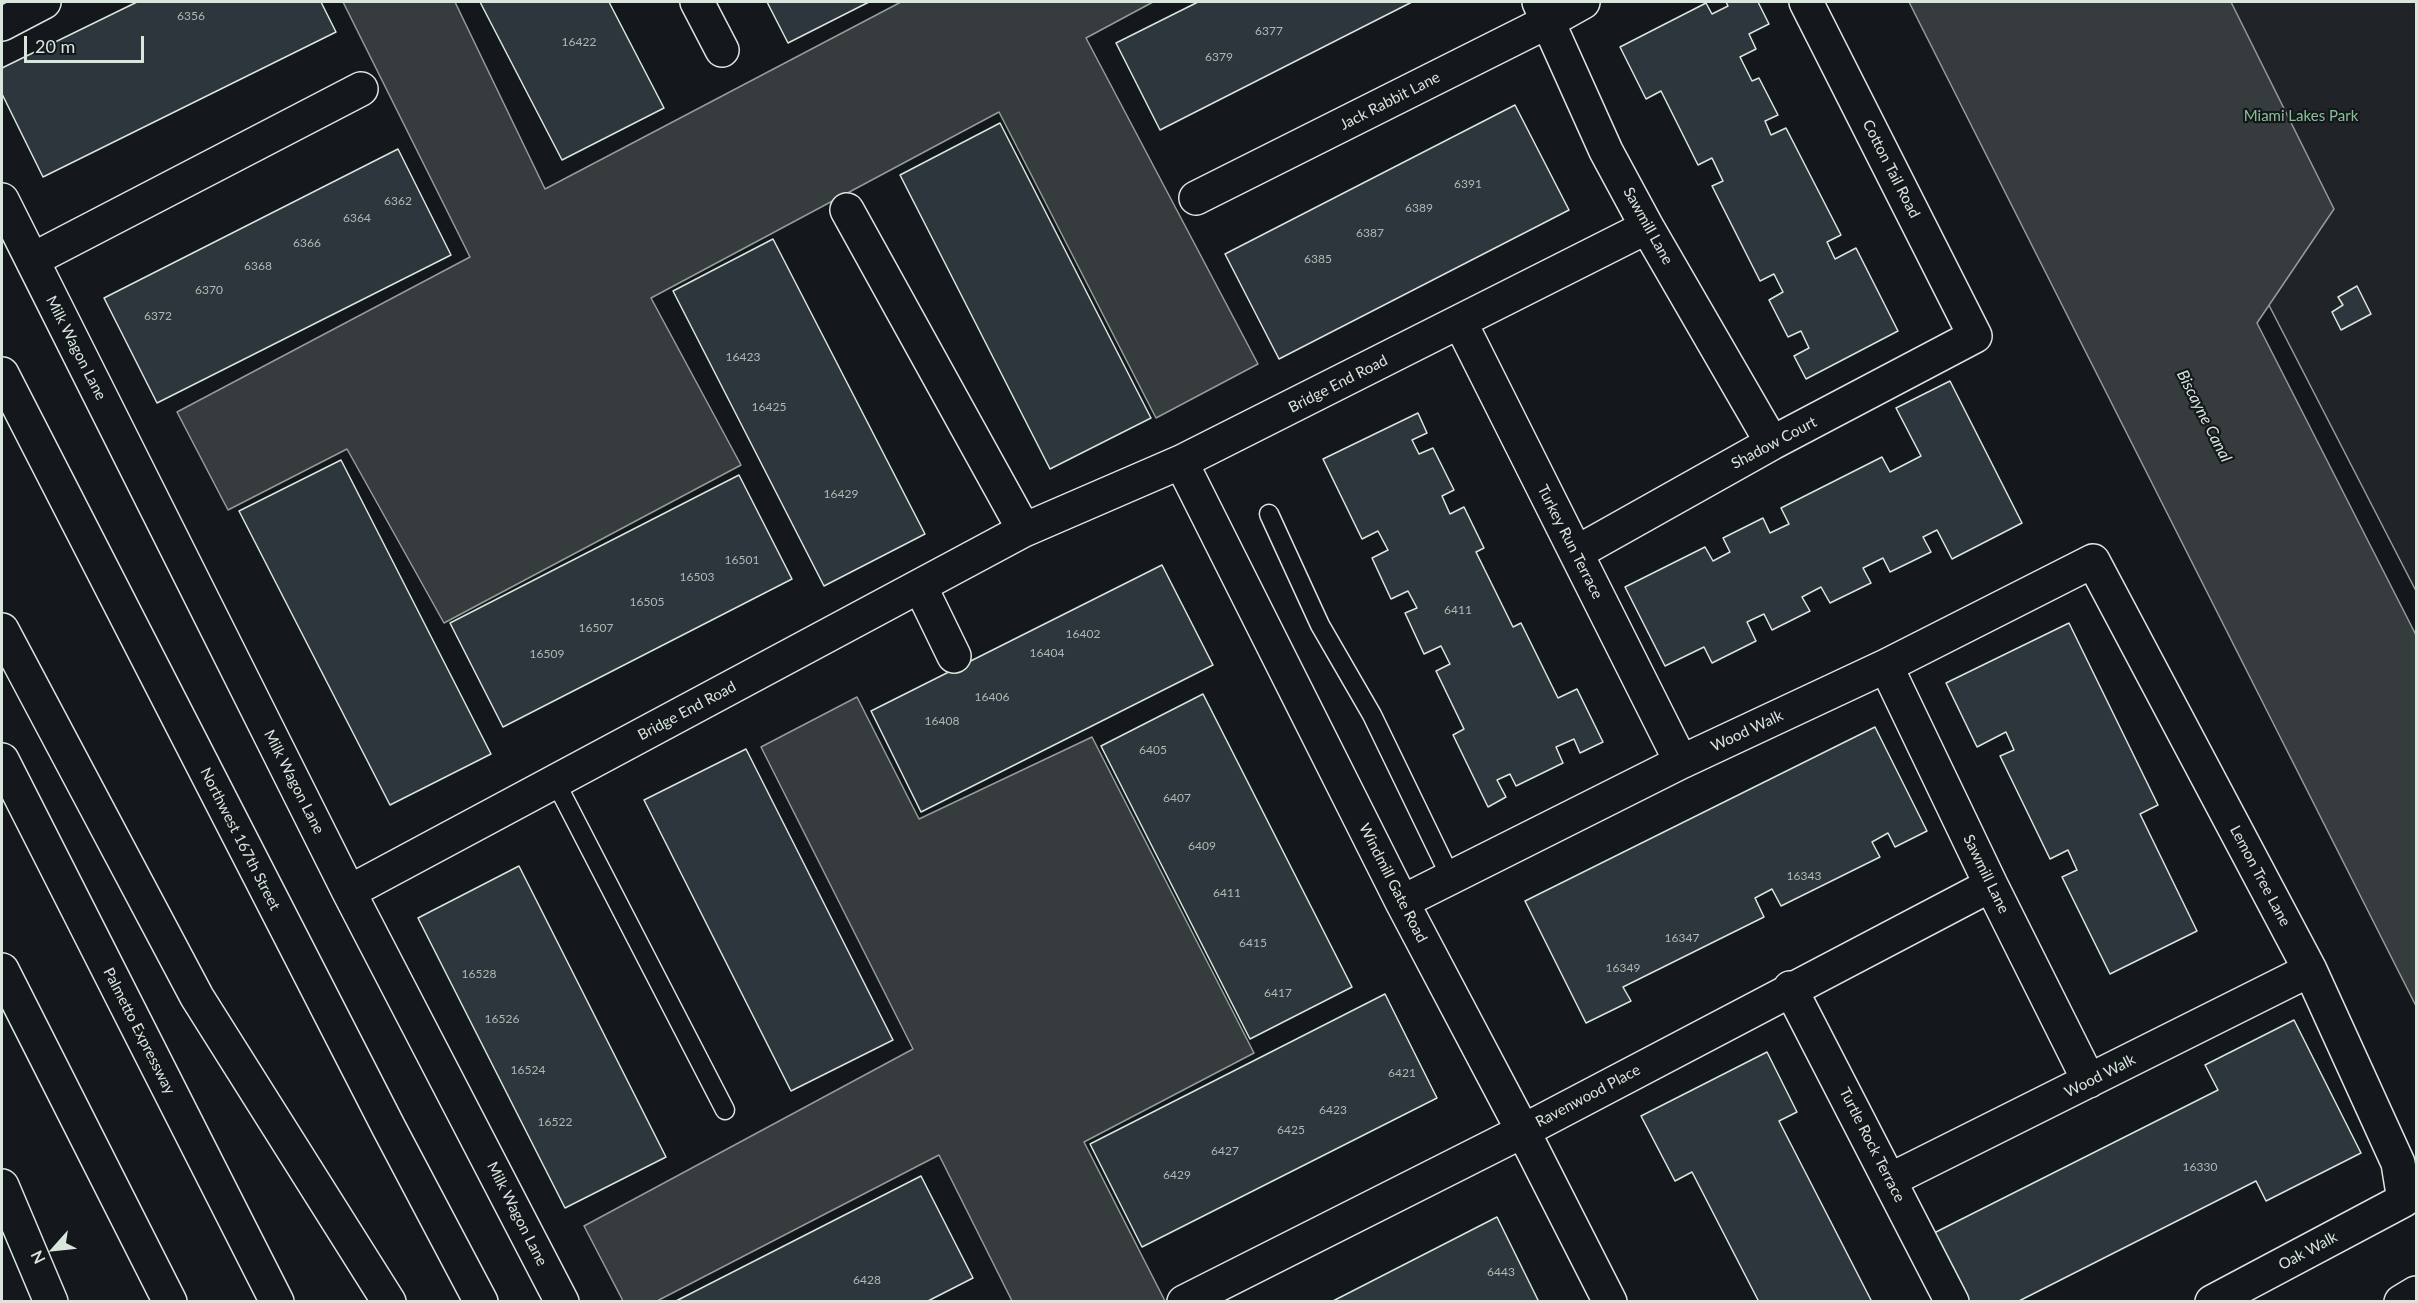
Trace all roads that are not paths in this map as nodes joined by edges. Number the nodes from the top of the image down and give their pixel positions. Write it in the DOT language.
graph roads {
  1 [pos="44,2"];
  2 [pos="697,2"];
  3 [pos="1582,2"];
  4 [pos="1806,2"];
  5 [pos="1544,11"];
  6 [pos="2,24"];
  7 [pos="722,50"];
  8 [pos="361,89"];
  9 [pos="1196,198"];
  10 [pos="2,200"];
  11 [pos="847,210"];
  12 [pos="1647,228"];
  13 [pos="32,260"];
  14 [pos="1460,322"];
  15 [pos="1975,336"];
  16 [pos="2,374"];
  17 [pos="1772,443"];
  18 [pos="1181,462"];
  19 [pos="1269,514"];
  20 [pos="1024,530"];
  21 [pos="1576,553"];
  22 [pos="2093,561"];
  23 [pos="920,586"];
  24 [pos="2,630"];
  25 [pos="954,656"];
  26 [pos="1886,666"];
  27 [pos="2,760"];
  28 [pos="1681,762"];
  29 [pos="555,781"];
  30 [pos="1451,878"];
  31 [pos="1991,885"];
  32 [pos="349,892"];
  33 [pos="1402,903"];
  34 [pos="2,970"];
  35 [pos="2310,970"];
  36 [pos="1790,988"];
  37 [pos="2089,1081"];
  38 [pos="725,1110"];
  39 [pos="1523,1131"];
  40 [pos="1890,1180"];
  41 [pos="2,1186"];
  42 [pos="2404,1200"];
  43 [pos="2416,1293"];
  44 [pos="51,1302"];
  45 [pos="170,1302"];
  46 [pos="277,1302"];
  47 [pos="389,1302"];
  48 [pos="481,1302"];
  49 [pos="562,1302"];
  50 [pos="1184,1302"];
  51 [pos="1610,1302"];
  52 [pos="1952,1302"];
  53 [pos="2212,1302"];
  54 [pos="2401,1302"];
  1 -- 6 [label="main road"];
  2 -- 7 [label="main road"];
  3 -- 5 [label="main road, Jack Rabbit Lane"];
  4 -- 15 [label="main road, Cotton Tail Road"];
  5 -- 9 [label="main road, Jack Rabbit Lane"];
  5 -- 12 [label="main road, Sawmill Lane"];
  8 -- 13 [label="main road"];
  10 -- 13 [label="main road, Milk Wagon Lane"];
  11 -- 20 [label="main road"];
  12 -- 14 [label="main road, Bridge End Road"];
  12 -- 17 [label="main road, Sawmill Lane"];
  13 -- 32 [label="main road, Milk Wagon Lane"];
  14 -- 18 [label="main road, Bridge End Road"];
  14 -- 21 [label="main road, Turkey Run Terrace"];
  15 -- 17 [label="main road, Shadow Court"];
  16 -- 48 [label="main road, Northwest 167th Street"];
  17 -- 21 [label="main road, Shadow Court"];
  18 -- 20 [label="main road, Bridge End Road"];
  18 -- 33 [label="main road, Windmill Gate Road"];
  19 -- 30 [label="lane"];
  20 -- 23 [label="main road, Bridge End Road"];
  21 -- 28 [label="main road, Turkey Run Terrace"];
  22 -- 26 [label="main road, Wood Walk"];
  22 -- 35 [label="main road, Lemon Tree Lane"];
  23 -- 25 [label="main road"];
  23 -- 29 [label="main road, Bridge End Road"];
  24 -- 47 [label="main road"];
  26 -- 28 [label="main road, Wood Walk"];
  26 -- 31 [label="main road, Sawmill Lane"];
  27 -- 46 [label="main road, Palmetto Expressway"];
  28 -- 30 [label="main road, Wood Walk"];
  29 -- 32 [label="main road, Bridge End Road"];
  29 -- 38 [label="lane"];
  30 -- 33 [label="main road, Wood Walk"];
  31 -- 36 [label="main road, Ravenwood Place"];
  31 -- 37 [label="main road, Sawmill Lane"];
  32 -- 49 [label="main road, Milk Wagon Lane"];
  33 -- 39 [label="main road, Windmill Gate Road"];
  34 -- 45 [label="main road"];
  35 -- 37 [label="main road, Wood Walk"];
  35 -- 42 [label="main road, Lemon Tree Lane"];
  36 -- 39 [label="main road, Ravenwood Place"];
  36 -- 40 [label="main road, Turtle Rock Terrace"];
  37 -- 40 [label="main road, Wood Walk"];
  39 -- 50 [label="main road, Ravenwood Place"];
  39 -- 51 [label="main road, Windmill Gate Road"];
  40 -- 52 [label="main road, Turtle Rock Terrace"];
  41 -- 44 [label="main road"];
  42 -- 53 [label="main road, Oak Walk"];
  43 -- 54 [label="main road"];
}
